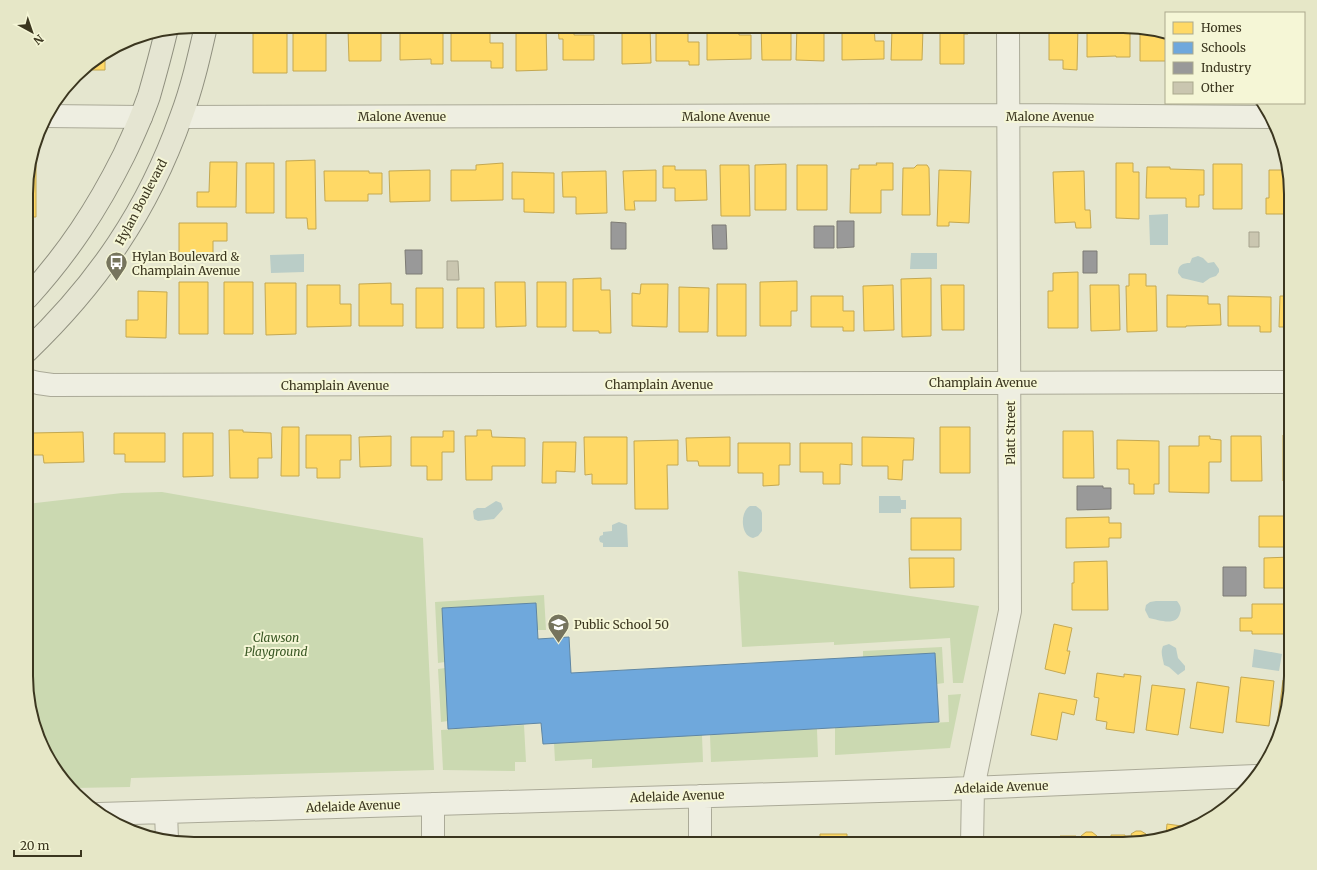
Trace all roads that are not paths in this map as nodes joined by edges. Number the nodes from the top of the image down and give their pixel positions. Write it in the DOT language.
graph roads {
  1 [pos="204,33"];
  2 [pos="1008,33"];
  3 [pos="165,35"];
  4 [pos="1008,115"];
  5 [pos="53,116"];
  6 [pos="140,117"];
  7 [pos="182,117"];
  8 [pos="1264,117"];
  9 [pos="33,291"];
  10 [pos="33,345"];
  11 [pos="33,382"];
  12 [pos="1010,382"];
  13 [pos="1284,382"];
  14 [pos="1249,776"];
  15 [pos="973,788"];
  16 [pos="700,796"];
  17 [pos="432,804"];
  18 [pos="166,812"];
  19 [pos="111,814"];
  20 [pos="167,835"];
  21 [pos="433,837"];
  22 [pos="700,837"];
  23 [pos="972,837"];
  1 -- 7 [label="main road, Hylan Boulevard"];
  2 -- 4 [label="street, Platt Street"];
  3 -- 6 [label="main road"];
  4 -- 7 [label="street, Malone Avenue"];
  4 -- 8 [label="street, Malone Avenue"];
  4 -- 12 [label="street, Platt Street"];
  5 -- 6 [label="street"];
  6 -- 9 [label="main road"];
  7 -- 10 [label="main road, Hylan Boulevard"];
  11 -- 12 [label="street, Champlain Avenue"];
  12 -- 13 [label="street, Champlain Avenue"];
  12 -- 15 [label="street, Platt Street"];
  14 -- 15 [label="street, Adelaide Avenue"];
  15 -- 16 [label="street, Adelaide Avenue"];
  15 -- 23 [label="street, Platt Street"];
  16 -- 17 [label="street, Adelaide Avenue"];
  16 -- 22 [label="street"];
  17 -- 18 [label="street, Adelaide Avenue"];
  17 -- 21 [label="street"];
  18 -- 19 [label="street, Adelaide Avenue"];
  18 -- 20 [label="street"];
}
